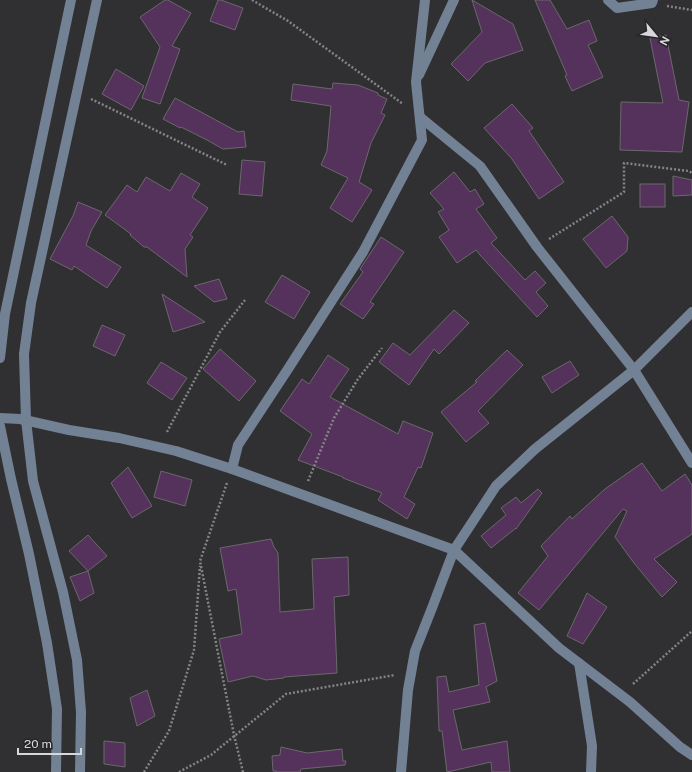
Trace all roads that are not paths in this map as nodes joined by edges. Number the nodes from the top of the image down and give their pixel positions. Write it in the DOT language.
graph roads {
  1 [pos="71,0"];
  2 [pos="97,0"];
  3 [pos="425,0"];
  4 [pos="454,0"];
  5 [pos="608,0"];
  6 [pos="653,1"];
  7 [pos="416,82"];
  8 [pos="420,116"];
  9 [pos="692,312"];
  10 [pos="0,358"];
  11 [pos="634,370"];
  12 [pos="0,418"];
  13 [pos="26,420"];
  14 [pos="0,426"];
  15 [pos="692,463"];
  16 [pos="232,469"];
  17 [pos="454,550"];
  18 [pos="579,663"];
  19 [pos="692,755"];
  20 [pos="56,772"];
  21 [pos="80,772"];
  22 [pos="401,772"];
  23 [pos="591,772"];
  1 -- 10 [label="street"];
  2 -- 13 [label="street"];
  3 -- 7 [label="street"];
  4 -- 7 [label="street"];
  5 -- 6 [label="street"];
  7 -- 8 [label="street"];
  8 -- 11 [label="street"];
  8 -- 16 [label="street"];
  9 -- 11 [label="street"];
  11 -- 15 [label="street"];
  11 -- 17 [label="street"];
  12 -- 13 [label="street"];
  13 -- 16 [label="street"];
  13 -- 21 [label="street"];
  14 -- 20 [label="street"];
  16 -- 17 [label="street"];
  17 -- 18 [label="street"];
  17 -- 22 [label="street"];
  18 -- 19 [label="street"];
  18 -- 23 [label="street"];
}
